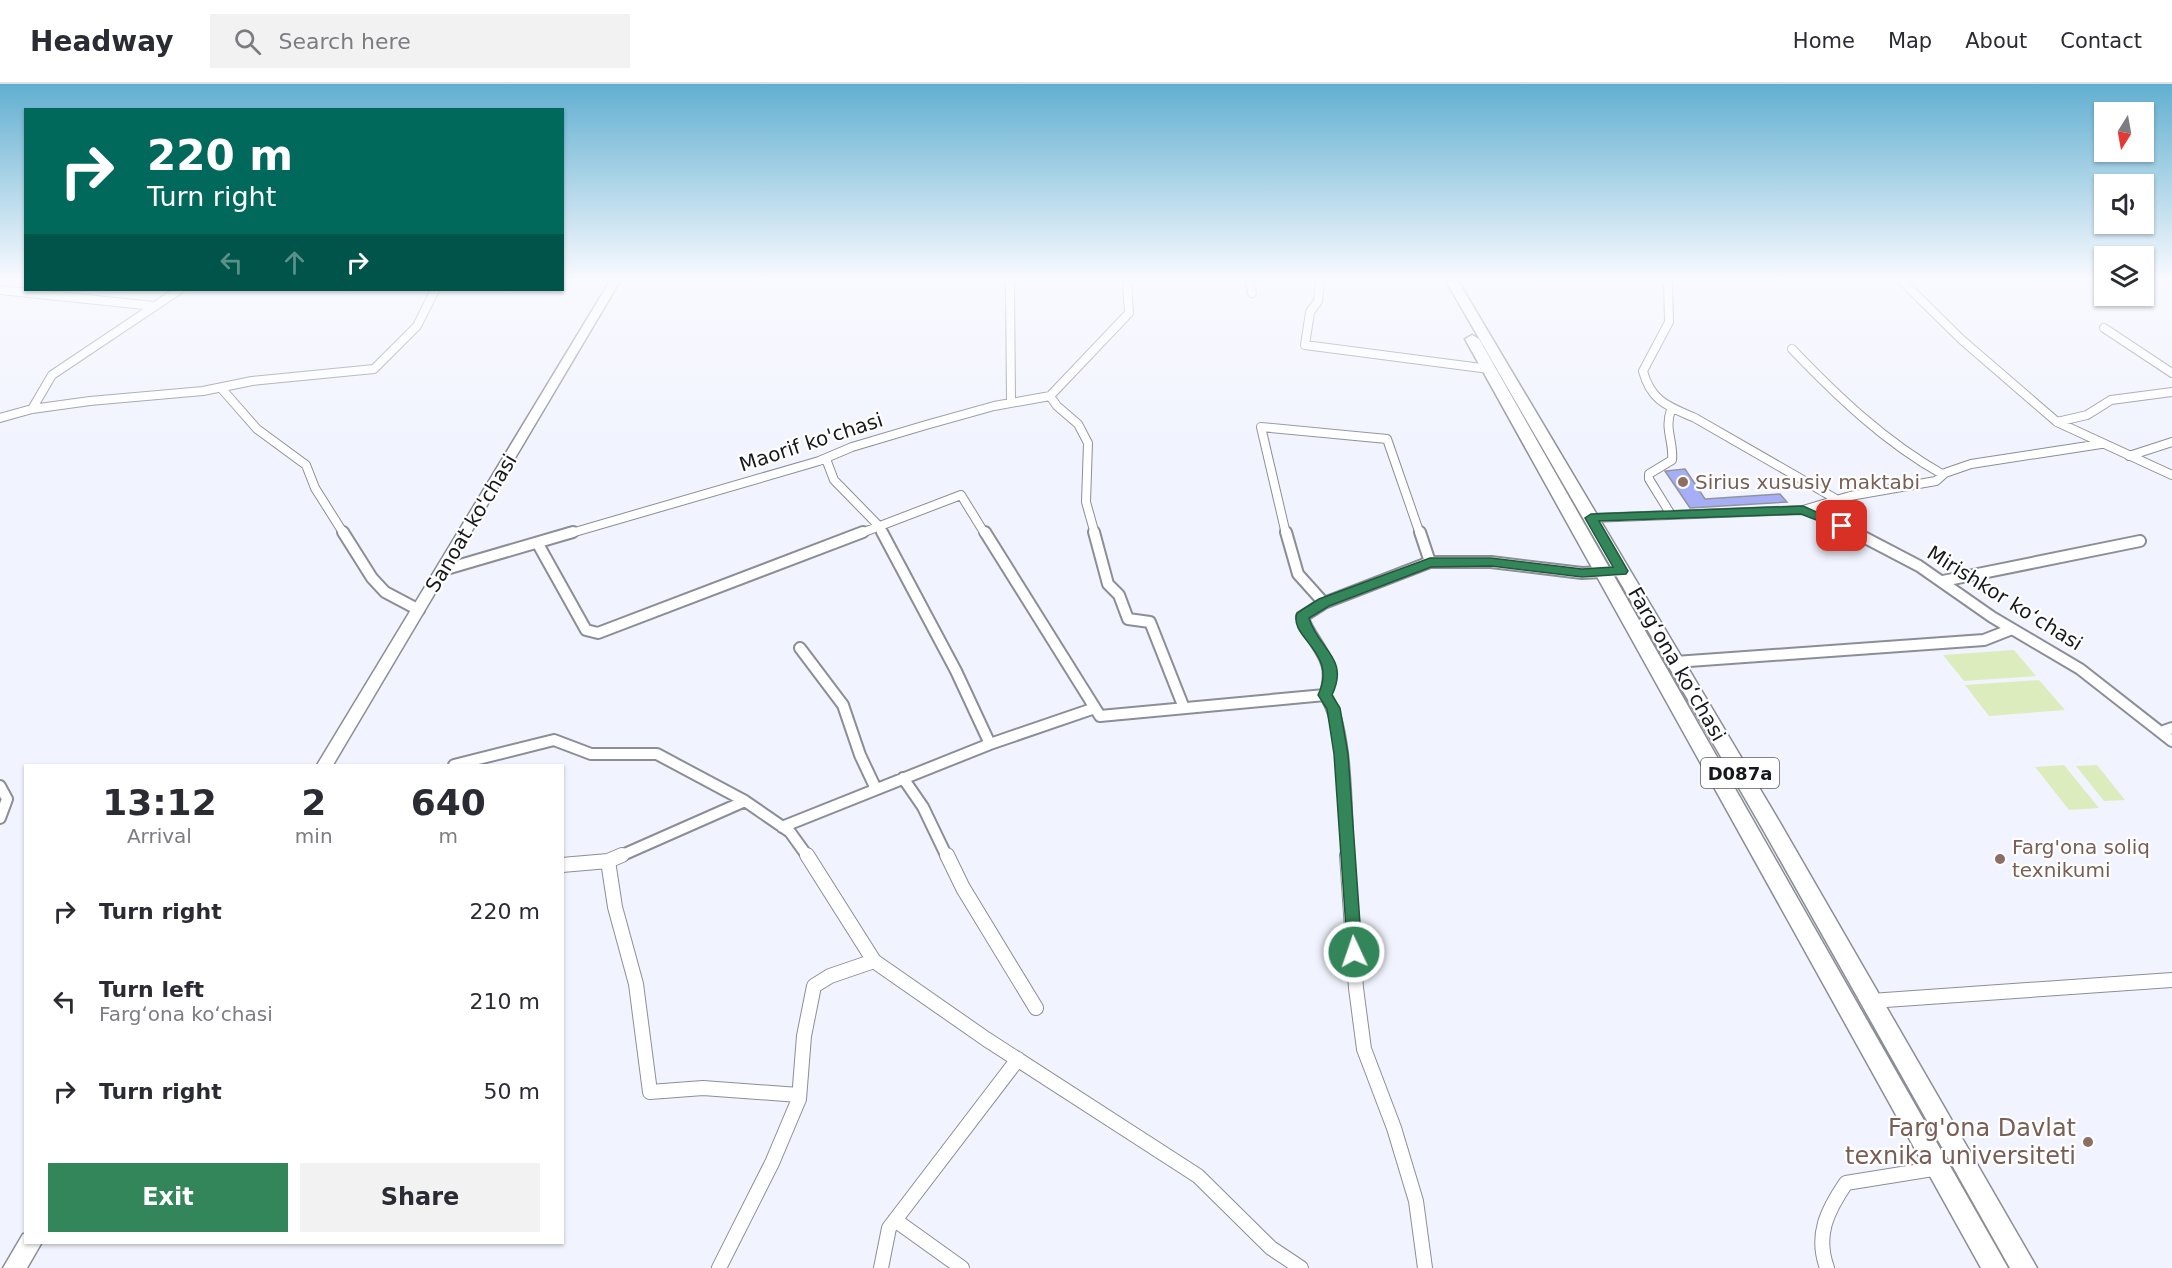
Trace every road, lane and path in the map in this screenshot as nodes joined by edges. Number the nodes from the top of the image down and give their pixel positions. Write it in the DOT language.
graph roads {
  1 [pos="109,336"];
  2 [pos="408,336"];
  3 [pos="582,336"];
  4 [pos="1010,336"];
  5 [pos="1107,336"];
  6 [pos="1306,336"];
  7 [pos="1471,336"];
  8 [pos="1485,336"];
  9 [pos="1661,336"];
  10 [pos="1958,336"];
  11 [pos="2116,336"];
  12 [pos="1792,349"];
  13 [pos="1490,369"];
  14 [pos="2172,373"];
  15 [pos="221,388"];
  16 [pos="2172,392"];
  17 [pos="1050,396"];
  18 [pos="1011,403"];
  19 [pos="32,410"];
  20 [pos="1671,410"];
  21 [pos="0,418"];
  22 [pos="2057,422"];
  23 [pos="2172,442"];
  24 [pos="2100,444"];
  25 [pos="2129,456"];
  26 [pos="826,459"];
  27 [pos="1942,474"];
  28 [pos="2172,475"];
  29 [pos="1836,499"];
  30 [pos="1803,510"];
  31 [pos="1670,513"];
  32 [pos="1591,518"];
  33 [pos="878,525"];
  34 [pos="2140,541"];
  35 [pos="538,544"];
  36 [pos="1430,562"];
  37 [pos="443,570"];
  38 [pos="1613,571"];
  39 [pos="1943,581"];
  40 [pos="1324,603"];
  41 [pos="420,610"];
  42 [pos="2012,629"];
  43 [pos="800,648"];
  44 [pos="1675,662"];
  45 [pos="1325,695"];
  46 [pos="1095,708"];
  47 [pos="1184,708"];
  48 [pos="2166,730"];
  49 [pos="2172,741"];
  50 [pos="990,744"];
  51 [pos="326,764"];
  52 [pos="458,764"];
  53 [pos="903,778"];
  54 [pos="0,786"];
  55 [pos="876,789"];
  56 [pos="745,801"];
  57 [pos="0,818"];
  58 [pos="782,827"];
  59 [pos="608,861"];
  60 [pos="564,865"];
  61 [pos="1823,920"];
  62 [pos="1801,921"];
  63 [pos="874,961"];
  64 [pos="2172,980"];
  65 [pos="1871,1001"];
  66 [pos="1036,1008"];
  67 [pos="1018,1059"];
  68 [pos="799,1095"];
  69 [pos="1939,1168"];
  70 [pos="895,1221"];
  71 [pos="30,1244"];
  72 [pos="14,1268"];
  73 [pos="719,1268"];
  74 [pos="881,1268"];
  75 [pos="962,1268"];
  76 [pos="1301,1268"];
  77 [pos="1425,1268"];
  78 [pos="1827,1268"];
  79 [pos="1995,1268"];
  80 [pos="2024,1268"];
  1 -- 19 [label="street"];
  2 -- 15 [label="street"];
  3 -- 37 [label="main road, Sanoat ko'chasi"];
  4 -- 18 [label="street"];
  5 -- 17 [label="street"];
  6 -- 13 [label="street"];
  7 -- 13 [label="main road, Fargʻona koʻchasi / D087a"];
  8 -- 32 [label="main road, Fargʻona koʻchasi / D087a"];
  9 -- 20 [label="street"];
  10 -- 22 [label="street"];
  11 -- 14 [label="street"];
  12 -- 27 [label="street"];
  13 -- 38 [label="main road, Fargʻona koʻchasi / D087a"];
  15 -- 19 [label="street"];
  15 -- 41 [label="street"];
  16 -- 22 [label="street"];
  17 -- 18 [label="street, Maorif ko'chasi"];
  17 -- 47 [label="street"];
  18 -- 26 [label="street, Maorif ko'chasi"];
  19 -- 21 [label="street"];
  20 -- 29 [label="street"];
  20 -- 31 [label="street"];
  22 -- 24 [label="street"];
  23 -- 25 [label="street"];
  24 -- 25 [label="street"];
  24 -- 27 [label="street"];
  25 -- 28 [label="street"];
  26 -- 33 [label="street"];
  26 -- 35 [label="street, Maorif ko'chasi"];
  27 -- 29 [label="street"];
  29 -- 30 [label="street"];
  30 -- 31 [label="street"];
  30 -- 39 [label="street, Mirishkor koʻchasi"];
  31 -- 32 [label="street"];
  32 -- 38 [label="main road, Fargʻona koʻchasi / D087a"];
  33 -- 35 [label="street"];
  33 -- 46 [label="street"];
  33 -- 50 [label="street"];
  34 -- 39 [label="street"];
  35 -- 37 [label="street, Maorif ko'chasi"];
  36 -- 38 [label="street"];
  36 -- 40 [label="street"];
  36 -- 40 [label="street"];
  37 -- 41 [label="main road, Sanoat ko'chasi"];
  38 -- 44 [label="main road, Fargʻona koʻchasi / D087a"];
  38 -- 62 [label="main road, Fargʻona koʻchasi / D087a"];
  39 -- 42 [label="street, Mirishkor koʻchasi"];
  40 -- 45 [label="street"];
  41 -- 51 [label="main road, Sanoat ko'chasi"];
  42 -- 44 [label="street"];
  42 -- 48 [label="street, Mirishkor koʻchasi"];
  43 -- 55 [label="street"];
  44 -- 61 [label="main road, Fargʻona koʻchasi / D087a"];
  45 -- 47 [label="street"];
  45 -- 77 [label="street"];
  46 -- 47 [label="street"];
  46 -- 50 [label="street"];
  48 -- 49 [label="street, Mirishkor koʻchasi"];
  50 -- 53 [label="street"];
  52 -- 56 [label="street"];
  53 -- 55 [label="street"];
  53 -- 66 [label="street"];
  54 -- 57 [label="street"];
  55 -- 58 [label="street"];
  56 -- 58 [label="street"];
  56 -- 59 [label="street"];
  58 -- 63 [label="street"];
  59 -- 60 [label="street"];
  59 -- 68 [label="street"];
  61 -- 62 [label="main road"];
  61 -- 65 [label="main road, Fargʻona koʻchasi / D087a"];
  62 -- 69 [label="main road, Fargʻona koʻchasi / D087a"];
  63 -- 67 [label="street"];
  63 -- 68 [label="street"];
  64 -- 65 [label="street"];
  65 -- 80 [label="main road, Fargʻona koʻchasi / D087a"];
  67 -- 70 [label="street"];
  67 -- 76 [label="street"];
  68 -- 73 [label="street"];
  69 -- 78 [label="street"];
  69 -- 79 [label="main road, Fargʻona koʻchasi / D087a"];
  70 -- 74 [label="street"];
  70 -- 75 [label="street"];
  71 -- 72 [label="main road"];
}
